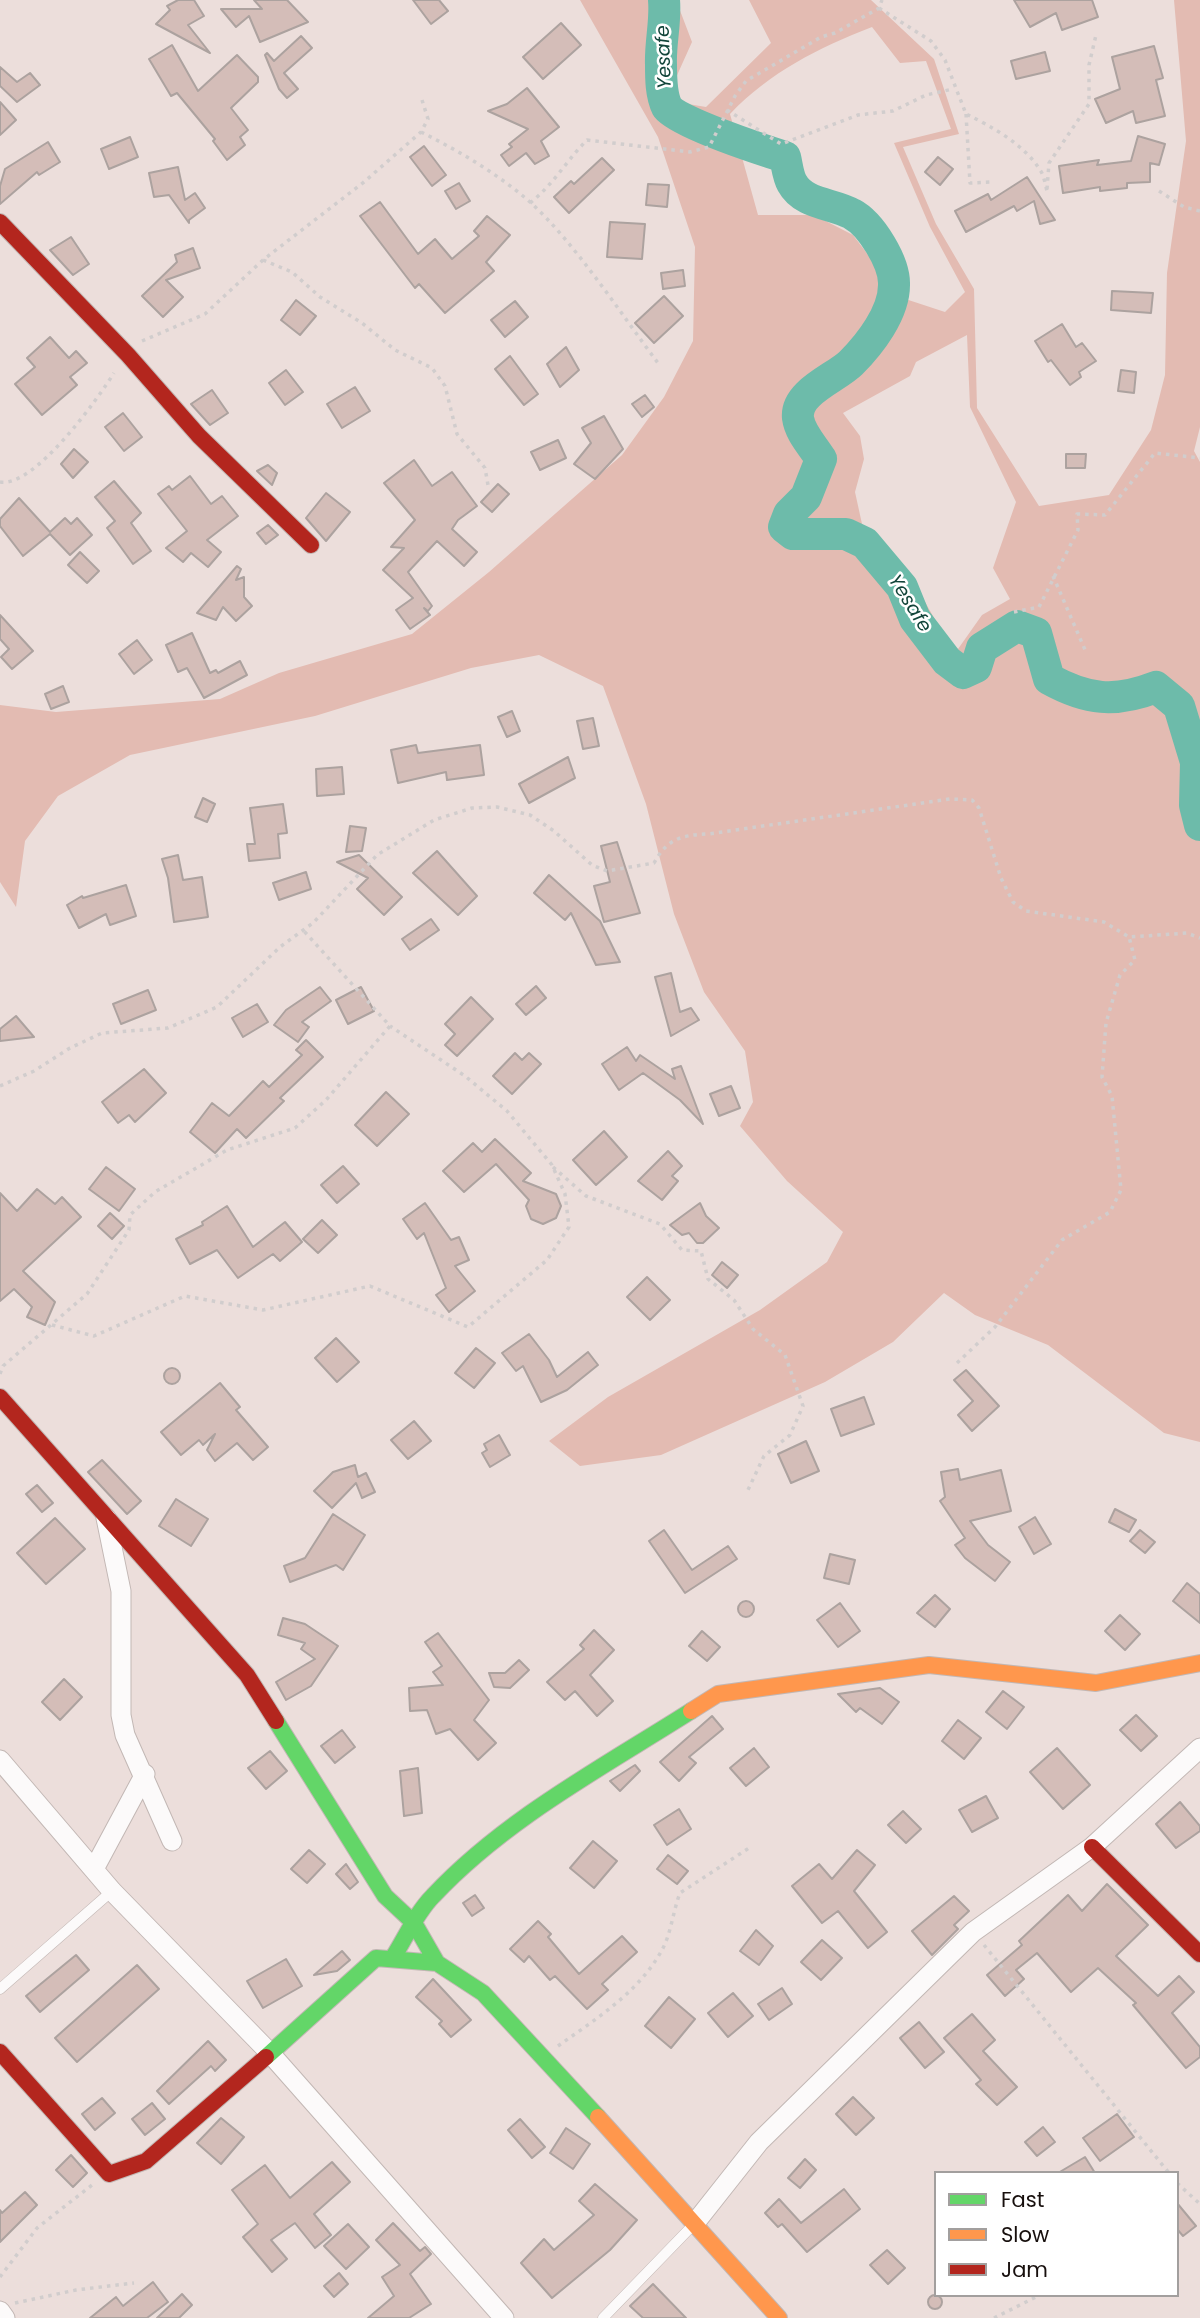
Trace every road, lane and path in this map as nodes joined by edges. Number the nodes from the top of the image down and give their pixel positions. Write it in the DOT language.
graph roads {
  1 [pos="882,0"];
  2 [pos="879,8"];
  3 [pos="1096,35"];
  4 [pos="953,89"];
  5 [pos="422,100"];
  6 [pos="727,110"];
  7 [pos="966,114"];
  8 [pos="421,132"];
  9 [pos="990,182"];
  10 [pos="1160,191"];
  11 [pos="530,203"];
  12 [pos="1200,211"];
  13 [pos="0,222"];
  14 [pos="263,260"];
  15 [pos="128,355"];
  16 [pos="658,363"];
  17 [pos="1200,458"];
  18 [pos="0,482"];
  19 [pos="488,485"];
  20 [pos="311,545"];
  21 [pos="1054,576"];
  22 [pos="1014,612"];
  23 [pos="1086,652"];
  24 [pos="303,930"];
  25 [pos="1129,937"];
  26 [pos="1200,938"];
  27 [pos="390,1026"];
  28 [pos="0,1086"];
  29 [pos="552,1165"];
  30 [pos="52,1325"];
  31 [pos="957,1363"];
  32 [pos="0,1374"];
  33 [pos="0,1397"];
  34 [pos="747,1492"];
  35 [pos="105,1513"];
  36 [pos="1200,1663"];
  37 [pos="1200,1748"];
  38 [pos="0,1760"];
  39 [pos="145,1774"];
  40 [pos="172,1841"];
  41 [pos="1092,1847"];
  42 [pos="750,1849"];
  43 [pos="93,1870"];
  44 [pos="112,1891"];
  45 [pos="414,1923"];
  46 [pos="974,1933"];
  47 [pos="1200,1954"];
  48 [pos="392,1959"];
  49 [pos="436,1963"];
  50 [pos="0,1989"];
  51 [pos="0,2052"];
  52 [pos="269,2052"];
  53 [pos="542,2057"];
  54 [pos="1167,2171"];
  55 [pos="109,2174"];
  56 [pos="1179,2185"];
  57 [pos="1200,2204"];
  58 [pos="695,2223"];
  59 [pos="0,2277"];
  60 [pos="134,2283"];
  61 [pos="1036,2297"];
  62 [pos="6,2311"];
  63 [pos="505,2318"];
  64 [pos="603,2318"];
  65 [pos="779,2318"];
  66 [pos="994,2318"];
  1 -- 2 [label="path"];
  2 -- 4 [label="path"];
  2 -- 6 [label="path"];
  3 -- 7 [label="path"];
  4 -- 6 [label="path"];
  4 -- 7 [label="path"];
  5 -- 8 [label="path"];
  6 -- 11 [label="path"];
  7 -- 9 [label="path"];
  8 -- 11 [label="path"];
  8 -- 14 [label="path"];
  10 -- 12 [label="path"];
  11 -- 16 [label="path"];
  13 -- 15 [label="street"];
  14 -- 15 [label="path"];
  14 -- 19 [label="path"];
  15 -- 18 [label="path"];
  15 -- 20 [label="street"];
  17 -- 21 [label="path"];
  21 -- 22 [label="path"];
  21 -- 23 [label="path"];
  24 -- 25 [label="path"];
  24 -- 27 [label="path"];
  24 -- 28 [label="path"];
  25 -- 26 [label="path"];
  25 -- 31 [label="path"];
  27 -- 29 [label="path"];
  27 -- 30 [label="path"];
  29 -- 30 [label="path"];
  29 -- 34 [label="path"];
  30 -- 32 [label="path"];
  33 -- 35 [label="street"];
  35 -- 39 [label="street"];
  35 -- 45 [label="street"];
  36 -- 45 [label="street"];
  37 -- 41 [label="street"];
  38 -- 43 [label="street"];
  39 -- 40 [label="street"];
  39 -- 43 [label="street"];
  41 -- 46 [label="street"];
  41 -- 47 [label="street"];
  42 -- 53 [label="path"];
  43 -- 44 [label="street"];
  44 -- 50 [label="lane"];
  44 -- 52 [label="street"];
  45 -- 48 [label="street"];
  45 -- 49 [label="street"];
  46 -- 54 [label="path"];
  46 -- 58 [label="street"];
  48 -- 49 [label="street"];
  48 -- 52 [label="street"];
  49 -- 53 [label="street"];
  51 -- 55 [label="street"];
  52 -- 55 [label="street"];
  52 -- 63 [label="street"];
  53 -- 58 [label="street"];
  55 -- 59 [label="path"];
  56 -- 57 [label="path"];
  58 -- 64 [label="lane"];
  58 -- 65 [label="street"];
  60 -- 62 [label="path"];
  61 -- 66 [label="path"];
}
